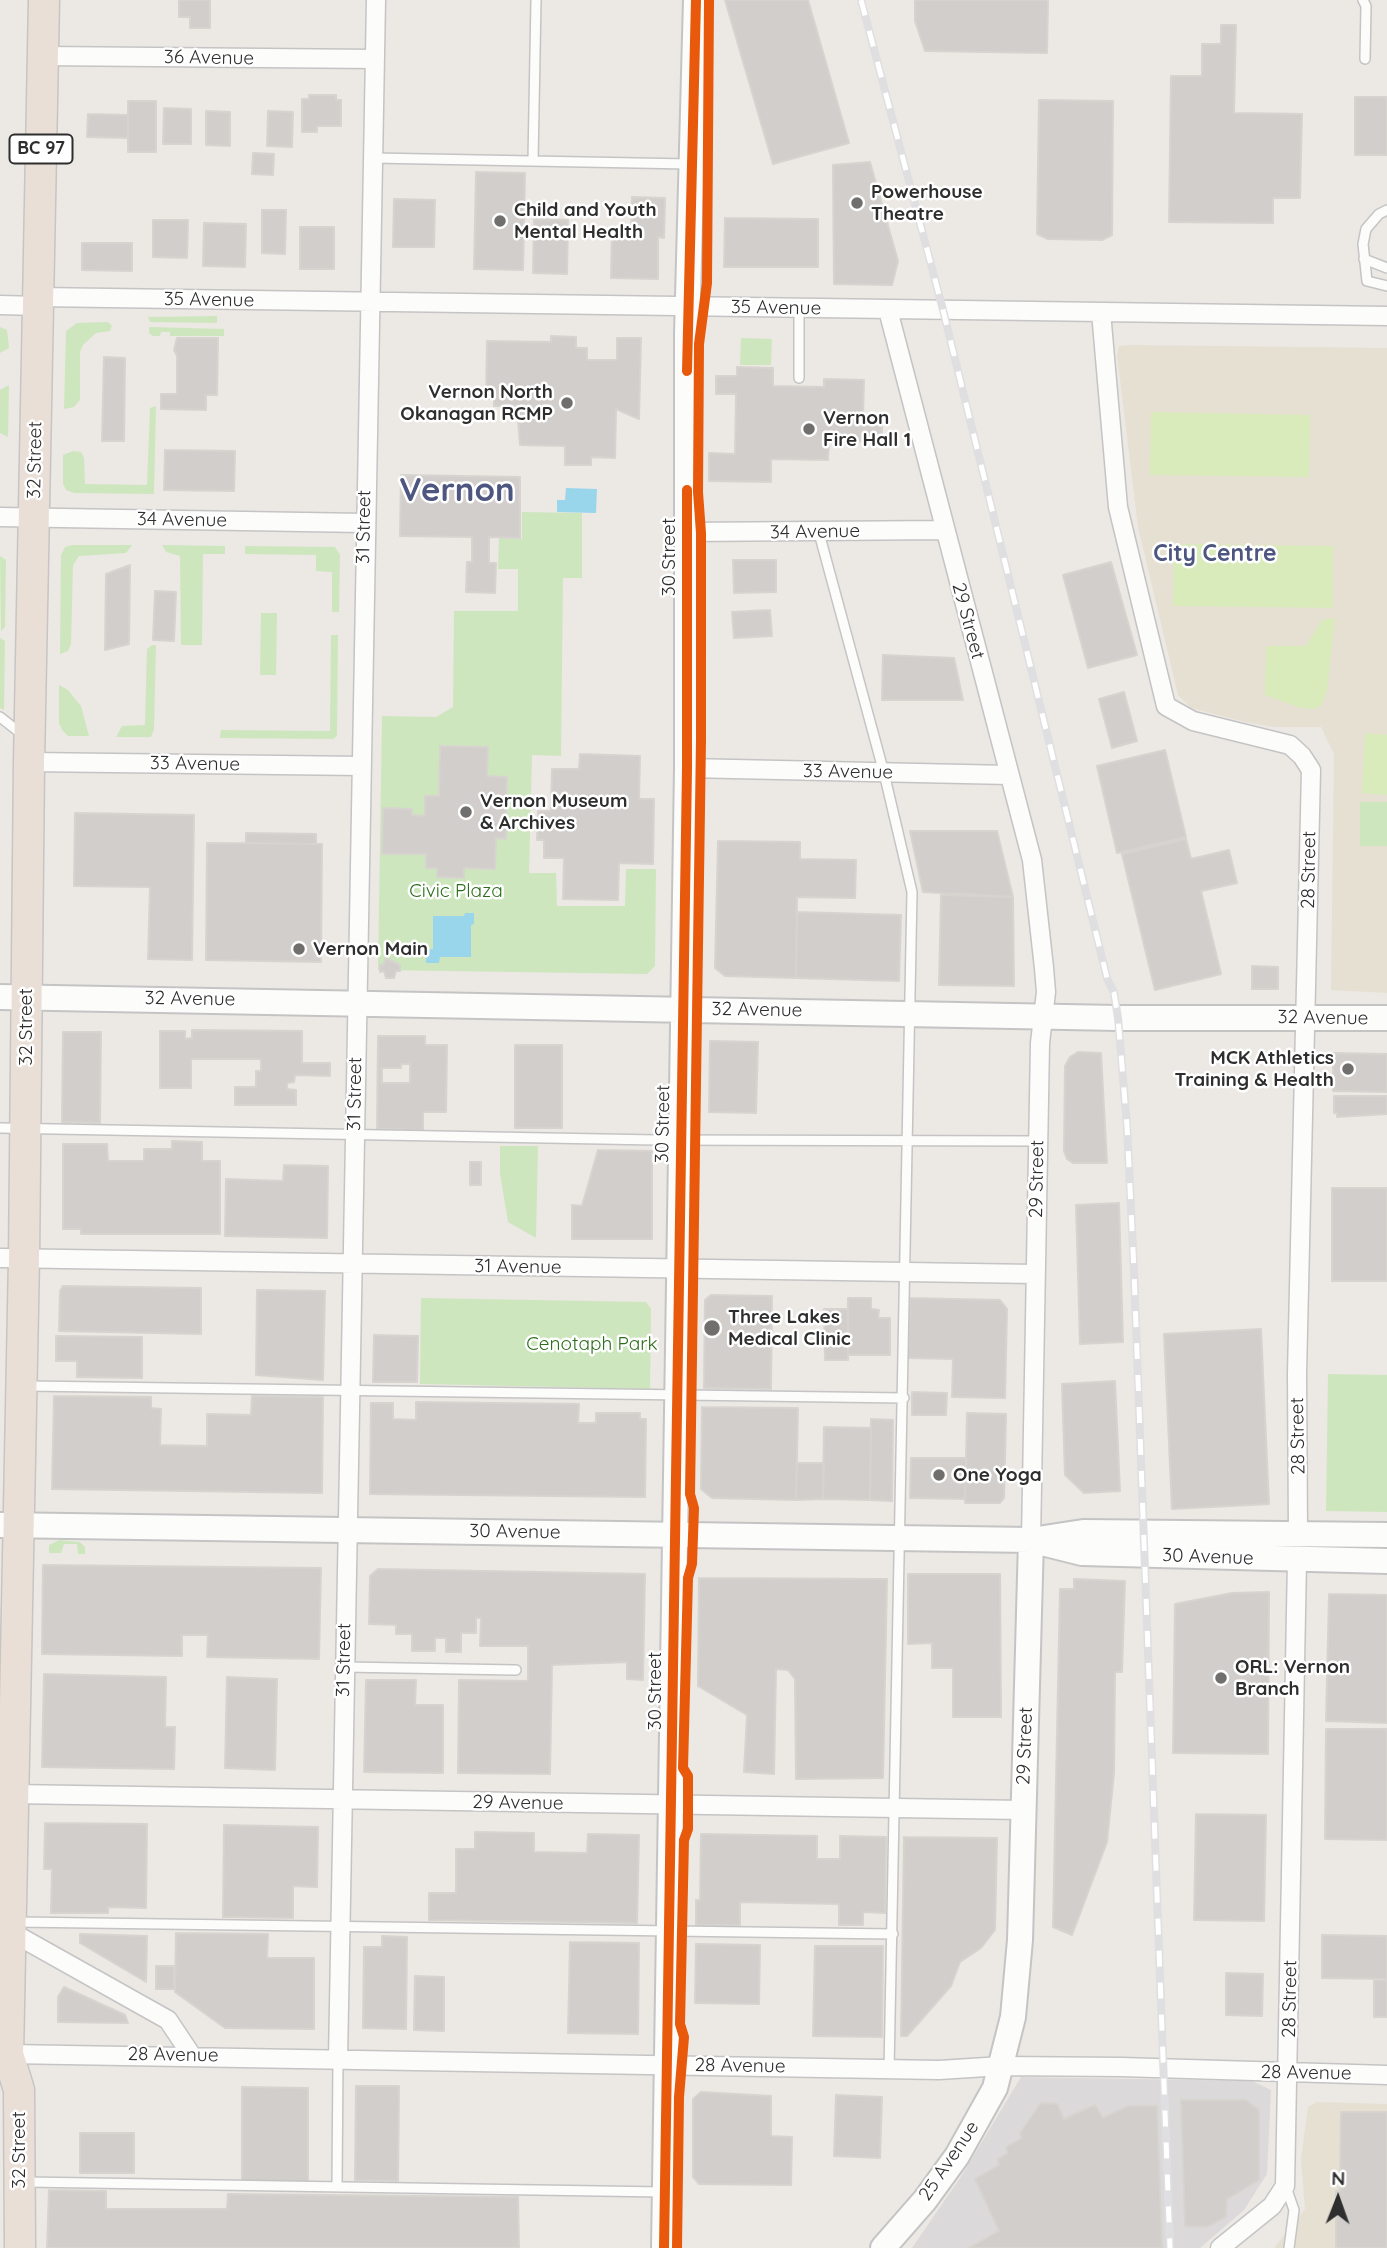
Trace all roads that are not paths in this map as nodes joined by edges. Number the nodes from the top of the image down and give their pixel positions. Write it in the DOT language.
graph roads {
  1 [pos="44,0"];
  2 [pos="376,0"];
  3 [pos="536,0"];
  4 [pos="696,0"];
  5 [pos="1367,2"];
  6 [pos="43,56"];
  7 [pos="375,59"];
  8 [pos="1365,59"];
  9 [pos="373,158"];
  10 [pos="533,161"];
  11 [pos="692,164"];
  12 [pos="1387,211"];
  13 [pos="1364,259"];
  14 [pos="1387,268"];
  15 [pos="1387,286"];
  16 [pos="38,302"];
  17 [pos="368,302"];
  18 [pos="0,305"];
  19 [pos="689,306"];
  20 [pos="799,308"];
  21 [pos="888,310"];
  22 [pos="1101,312"];
  23 [pos="1387,316"];
  24 [pos="799,379"];
  25 [pos="0,517"];
  26 [pos="34,518"];
  27 [pos="364,523"];
  28 [pos="944,530"];
  29 [pos="687,532"];
  30 [pos="819,533"];
  31 [pos="0,717"];
  32 [pos="29,753"];
  33 [pos="361,765"];
  34 [pos="687,768"];
  35 [pos="884,773"];
  36 [pos="1009,775"];
  37 [pos="13,997"];
  38 [pos="356,1002"];
  39 [pos="682,1008"];
  40 [pos="908,1013"];
  41 [pos="1043,1017"];
  42 [pos="1306,1017"];
  43 [pos="1387,1018"];
  44 [pos="13,1128"];
  45 [pos="354,1135"];
  46 [pos="681,1140"];
  47 [pos="907,1140"];
  48 [pos="1038,1141"];
  49 [pos="12,1259"];
  50 [pos="351,1264"];
  51 [pos="678,1269"];
  52 [pos="906,1272"];
  53 [pos="1035,1274"];
  54 [pos="22,1386"];
  55 [pos="349,1391"];
  56 [pos="676,1396"];
  57 [pos="904,1398"];
  58 [pos="10,1525"];
  59 [pos="345,1531"];
  60 [pos="1298,1533"];
  61 [pos="673,1534"];
  62 [pos="1387,1535"];
  63 [pos="901,1537"];
  64 [pos="1031,1540"];
  65 [pos="1082,1553"];
  66 [pos="1297,1560"];
  67 [pos="1387,1561"];
  68 [pos="1030,1606"];
  69 [pos="344,1667"];
  70 [pos="516,1670"];
  71 [pos="12,1794"];
  72 [pos="342,1800"];
  73 [pos="672,1804"];
  74 [pos="895,1808"];
  75 [pos="1023,1810"];
  76 [pos="6,1875"];
  77 [pos="7,1926"];
  78 [pos="341,1927"];
  79 [pos="669,1932"];
  80 [pos="893,1934"];
  81 [pos="192,2056"];
  82 [pos="338,2059"];
  83 [pos="666,2064"];
  84 [pos="4,2065"];
  85 [pos="1002,2066"];
  86 [pos="889,2069"];
  87 [pos="1289,2074"];
  88 [pos="1387,2075"];
  89 [pos="19,2182"];
  90 [pos="1285,2186"];
  91 [pos="337,2187"];
  92 [pos="664,2192"];
  93 [pos="20,2248"];
  94 [pos="664,2248"];
  95 [pos="883,2248"];
  96 [pos="1220,2248"];
  97 [pos="1289,2248"];
  1 -- 6 [label="highway, 32 Street / BC 97"];
  2 -- 7 [label="street, 31 Street"];
  3 -- 10 [label="lane"];
  4 -- 11 [label="street, 30 Street"];
  5 -- 8 [label="lane"];
  6 -- 7 [label="street, 36 Avenue"];
  6 -- 16 [label="highway, 32 Street / BC 97"];
  7 -- 9 [label="street, 31 Street"];
  9 -- 10 [label="lane"];
  9 -- 17 [label="street, 31 Street"];
  10 -- 11 [label="lane"];
  11 -- 19 [label="street, 30 Street"];
  12 -- 13 [label="lane"];
  13 -- 14 [label="lane"];
  13 -- 15 [label="lane"];
  16 -- 17 [label="street, 35 Avenue"];
  16 -- 18 [label="street, 35 Avenue"];
  16 -- 26 [label="highway, 32 Street / BC 97"];
  17 -- 19 [label="street, 35 Avenue"];
  17 -- 27 [label="street, 31 Street"];
  19 -- 20 [label="street, 35 Avenue"];
  19 -- 29 [label="street, 30 Street"];
  20 -- 21 [label="street, 35 Avenue"];
  20 -- 24 [label="lane"];
  21 -- 22 [label="street, 35 Avenue"];
  21 -- 28 [label="street, 29 Street"];
  22 -- 23 [label="street, 35 Avenue"];
  22 -- 42 [label="street, 28 Street"];
  25 -- 26 [label="street, 34 Avenue"];
  26 -- 27 [label="street, 34 Avenue"];
  26 -- 32 [label="highway, 32 Street / BC 97"];
  27 -- 33 [label="street, 31 Street"];
  28 -- 30 [label="street, 34 Avenue"];
  28 -- 36 [label="street, 29 Street"];
  29 -- 30 [label="street, 34 Avenue"];
  29 -- 34 [label="street, 30 Street"];
  30 -- 35 [label="lane"];
  31 -- 32 [label="lane"];
  32 -- 33 [label="street, 33 Avenue"];
  32 -- 37 [label="highway, 32 Street / BC 97"];
  33 -- 38 [label="street, 31 Street"];
  34 -- 35 [label="street, 33 Avenue"];
  34 -- 39 [label="street, 30 Street"];
  35 -- 36 [label="street, 33 Avenue"];
  35 -- 40 [label="lane"];
  36 -- 41 [label="street, 29 Street"];
  37 -- 38 [label="street, 32 Avenue"];
  37 -- 44 [label="highway, 32 Street / BC 97"];
  38 -- 39 [label="street, 32 Avenue"];
  38 -- 45 [label="street, 31 Street"];
  39 -- 40 [label="street, 32 Avenue"];
  39 -- 46 [label="street, 30 Street"];
  40 -- 41 [label="street, 32 Avenue"];
  40 -- 47 [label="lane"];
  41 -- 42 [label="street, 32 Avenue"];
  41 -- 48 [label="street, 29 Street"];
  42 -- 43 [label="street, 32 Avenue"];
  42 -- 60 [label="street, 28 Street"];
  44 -- 45 [label="lane"];
  44 -- 49 [label="highway, 32 Street / BC 97"];
  45 -- 46 [label="lane"];
  45 -- 50 [label="street, 31 Street"];
  46 -- 47 [label="lane"];
  46 -- 51 [label="street, 30 Street"];
  47 -- 48 [label="lane"];
  47 -- 52 [label="lane"];
  48 -- 53 [label="street, 29 Street"];
  49 -- 50 [label="street, 31 Avenue"];
  49 -- 54 [label="highway, 32 Street / BC 97"];
  50 -- 51 [label="street, 31 Avenue"];
  50 -- 55 [label="street, 31 Street"];
  51 -- 52 [label="street, 31 Avenue"];
  51 -- 56 [label="street, 30 Street"];
  52 -- 53 [label="street, 31 Avenue"];
  52 -- 57 [label="lane"];
  53 -- 64 [label="street, 29 Street"];
  54 -- 55 [label="lane"];
  54 -- 58 [label="highway, 32 Street / BC 97"];
  55 -- 56 [label="lane"];
  55 -- 59 [label="street, 31 Street"];
  56 -- 57 [label="lane"];
  56 -- 61 [label="street, 30 Street"];
  57 -- 63 [label="lane"];
  58 -- 59 [label="street, 30 Avenue"];
  58 -- 71 [label="highway, 32 Street / BC 97"];
  59 -- 61 [label="street, 30 Avenue"];
  59 -- 69 [label="street, 31 Street"];
  60 -- 62 [label="street, 30 Avenue"];
  60 -- 64 [label="street, 30 Avenue"];
  61 -- 63 [label="street, 30 Avenue"];
  61 -- 73 [label="street, 30 Street"];
  63 -- 64 [label="street, 30 Avenue"];
  63 -- 74 [label="lane"];
  64 -- 65 [label="street, 30 Avenue"];
  64 -- 68 [label="street, 29 Street"];
  65 -- 66 [label="street, 30 Avenue"];
  65 -- 68 [label="street"];
  66 -- 67 [label="street, 30 Avenue"];
  66 -- 87 [label="street, 28 Street"];
  68 -- 75 [label="street, 29 Street"];
  69 -- 70 [label="lane"];
  69 -- 72 [label="street, 31 Street"];
  71 -- 72 [label="street, 29 Avenue"];
  71 -- 76 [label="highway, 32 Street / BC 97"];
  72 -- 73 [label="street, 29 Avenue"];
  72 -- 78 [label="street, 31 Street"];
  73 -- 74 [label="street, 29 Avenue"];
  73 -- 79 [label="street, 30 Street"];
  74 -- 75 [label="street, 29 Avenue"];
  74 -- 80 [label="lane"];
  75 -- 85 [label="street, 29 Street"];
  76 -- 77 [label="highway, 32 Street / BC 97"];
  77 -- 78 [label="lane"];
  77 -- 81 [label="street"];
  77 -- 84 [label="highway, 32 Street / BC 97"];
  78 -- 79 [label="lane"];
  78 -- 82 [label="street, 31 Street"];
  79 -- 80 [label="lane"];
  79 -- 83 [label="street, 30 Street"];
  80 -- 86 [label="lane"];
  81 -- 82 [label="street, 28 Avenue"];
  81 -- 84 [label="street, 28 Avenue"];
  82 -- 83 [label="street, 28 Avenue"];
  82 -- 91 [label="lane, 31 Street"];
  83 -- 86 [label="street, 28 Avenue"];
  83 -- 92 [label="street, 30 Street"];
  84 -- 89 [label="highway, 32 Street / BC 97"];
  85 -- 86 [label="street, 28 Avenue"];
  85 -- 87 [label="street, 28 Avenue"];
  85 -- 95 [label="street, 25 Avenue"];
  87 -- 88 [label="street, 28 Avenue"];
  87 -- 90 [label="street, 28 Street"];
  89 -- 91 [label="lane"];
  89 -- 93 [label="highway, 32 Street / BC 97"];
  90 -- 96 [label="street"];
  90 -- 97 [label="lane"];
  91 -- 92 [label="lane"];
  92 -- 94 [label="street, 30 Street"];
}
